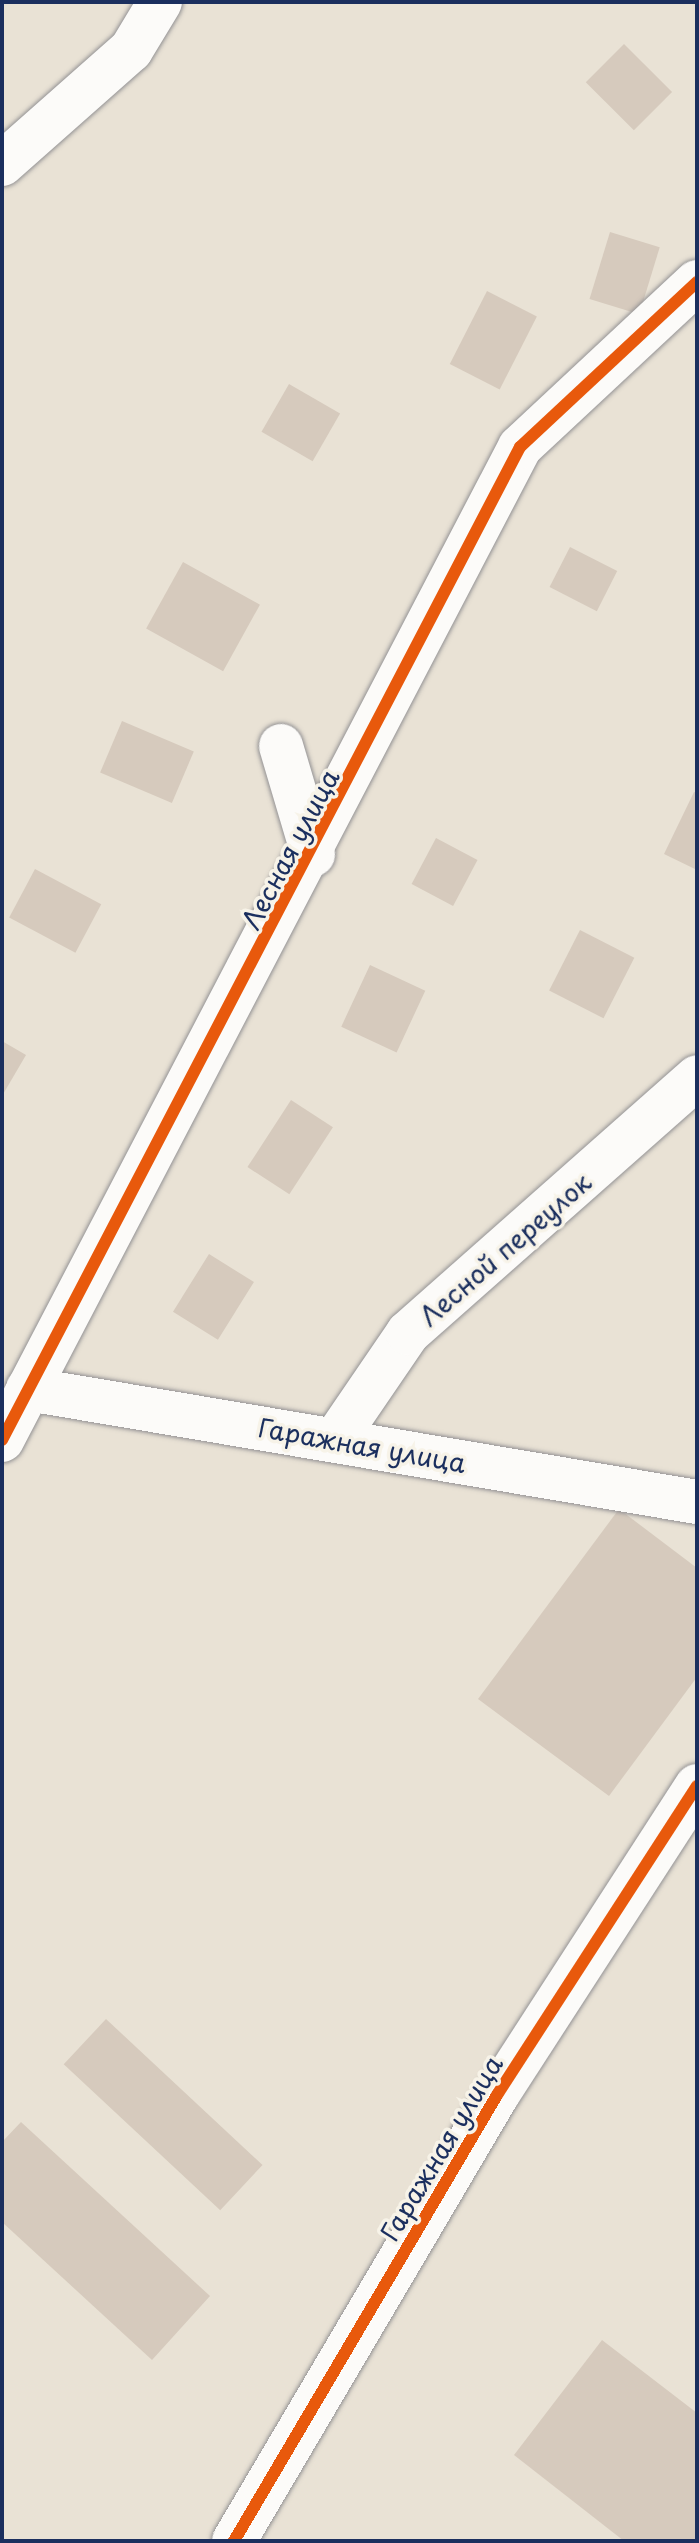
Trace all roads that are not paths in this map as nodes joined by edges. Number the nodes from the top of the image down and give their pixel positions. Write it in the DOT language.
graph roads {
  1 [pos="160,2"];
  2 [pos="2,164"];
  3 [pos="697,282"];
  4 [pos="281,746"];
  5 [pos="313,854"];
  6 [pos="697,1077"];
  7 [pos="28,1389"];
  8 [pos="2,1440"];
  9 [pos="335,1440"];
  10 [pos="697,1502"];
  11 [pos="697,1786"];
  12 [pos="234,2541"];
  1 -- 2 [label="street"];
  3 -- 5 [label="street, Лесная улица"];
  4 -- 5 [label="street"];
  5 -- 7 [label="street, Лесная улица"];
  6 -- 9 [label="street, Лесной переулок"];
  7 -- 8 [label="street, Лесная улица"];
  7 -- 9 [label="street, Гаражная улица"];
  9 -- 10 [label="street, Гаражная улица"];
  11 -- 12 [label="street, Гаражная улица"];
}
